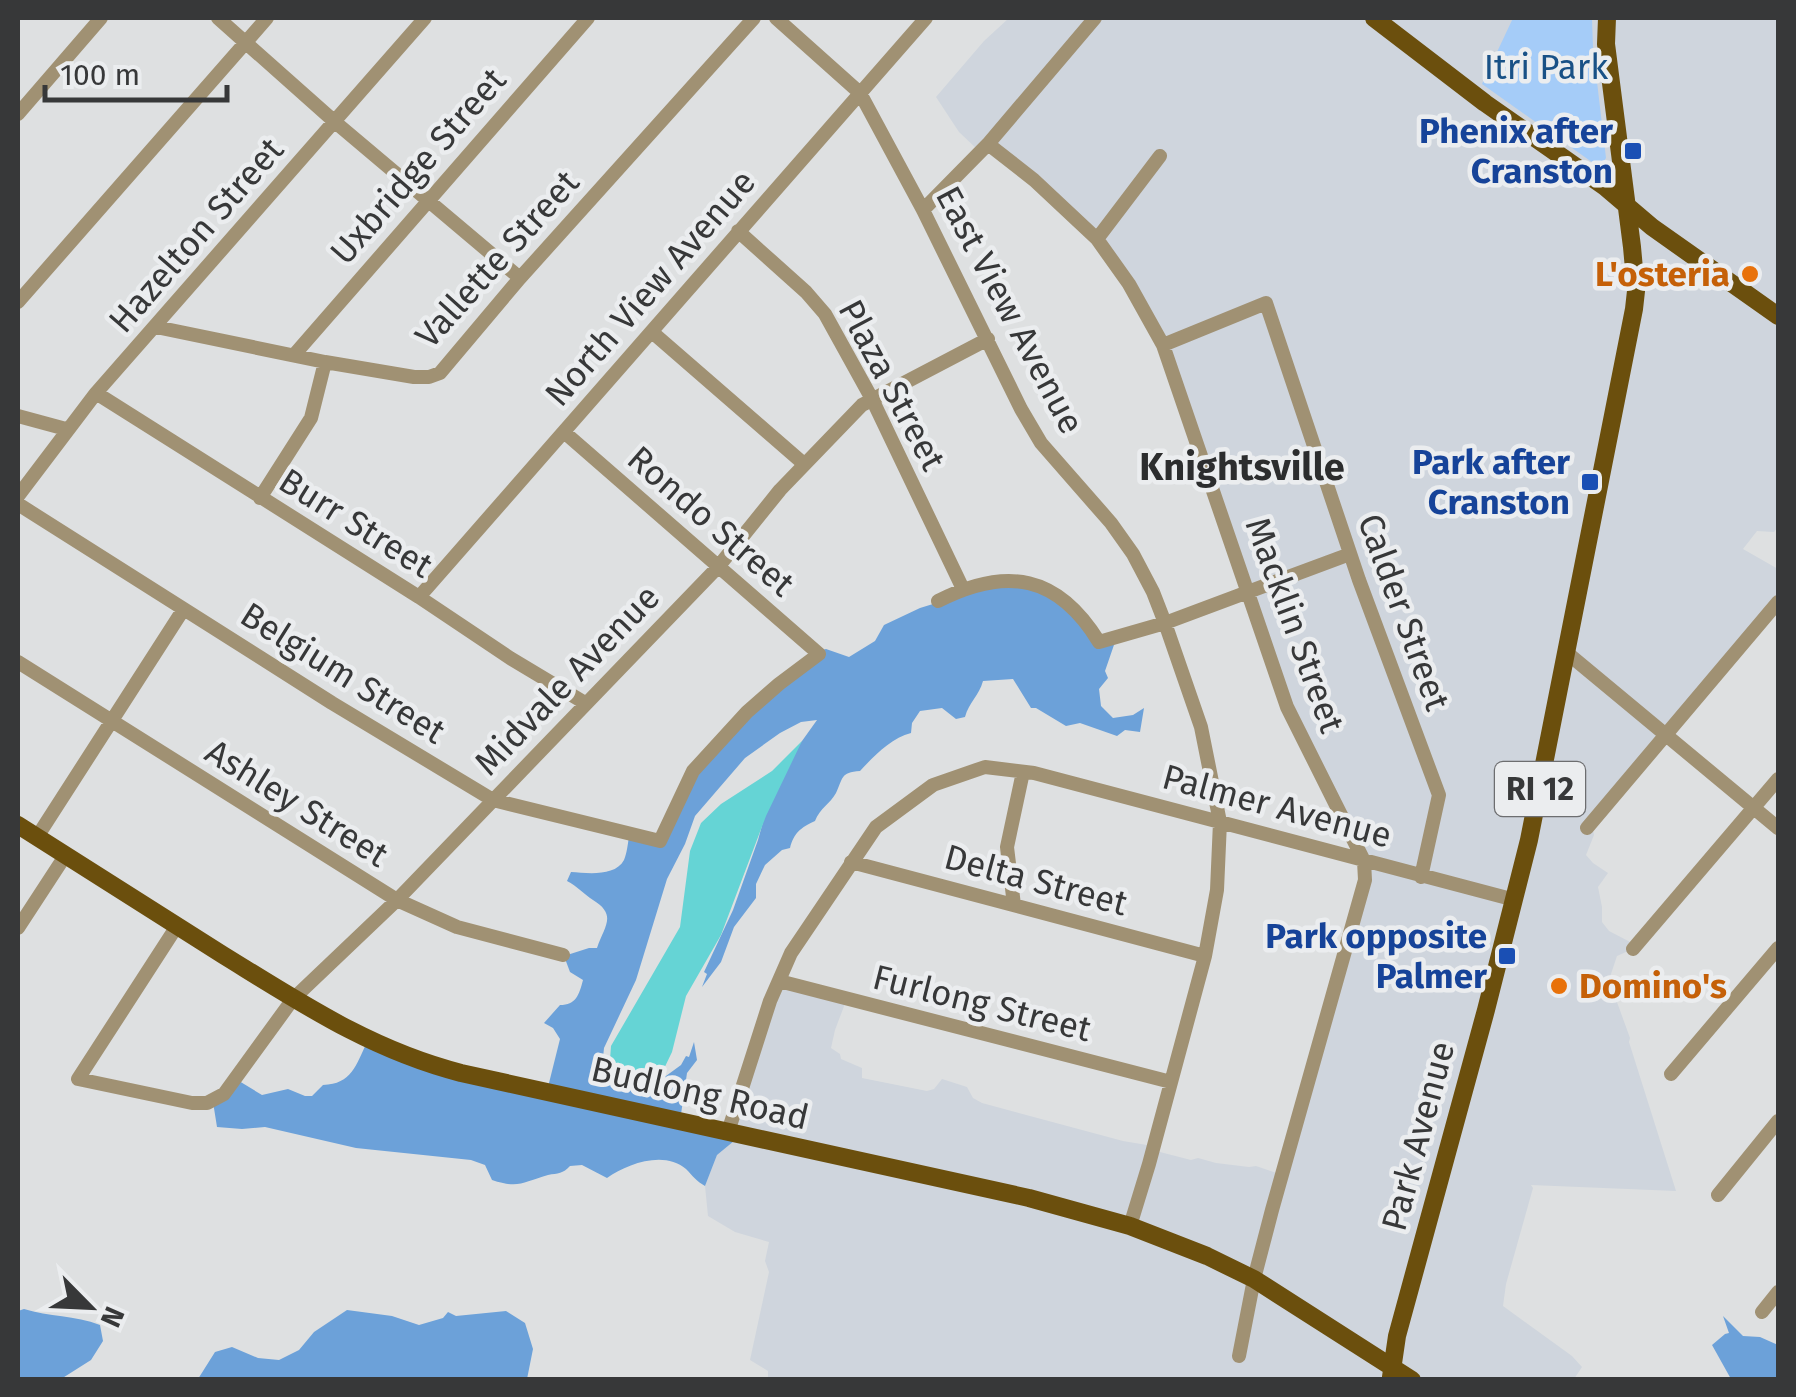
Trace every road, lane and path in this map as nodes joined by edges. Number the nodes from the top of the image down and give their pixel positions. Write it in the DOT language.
graph roads {
  1 [pos="102,18"];
  2 [pos="218,18"];
  3 [pos="268,18"];
  4 [pos="425,18"];
  5 [pos="588,18"];
  6 [pos="754,18"];
  7 [pos="776,18"];
  8 [pos="926,18"];
  9 [pos="1095,18"];
  10 [pos="1374,18"];
  11 [pos="1606,18"];
  12 [pos="246,42"];
  13 [pos="860,93"];
  14 [pos="18,114"];
  15 [pos="335,122"];
  16 [pos="988,144"];
  17 [pos="1160,156"];
  18 [pos="427,202"];
  19 [pos="1625,203"];
  20 [pos="923,210"];
  21 [pos="738,231"];
  22 [pos="1097,238"];
  23 [pos="520,278"];
  24 [pos="18,302"];
  25 [pos="1778,316"];
  26 [pos="156,327"];
  27 [pos="652,332"];
  28 [pos="988,338"];
  29 [pos="1164,345"];
  30 [pos="294,355"];
  31 [pos="325,362"];
  32 [pos="96,393"];
  33 [pos="872,399"];
  34 [pos="18,416"];
  35 [pos="66,429"];
  36 [pos="564,432"];
  37 [pos="804,464"];
  38 [pos="18,496"];
  39 [pos="260,498"];
  40 [pos="18,504"];
  41 [pos="1350,554"];
  42 [pos="718,567"];
  43 [pos="962,589"];
  44 [pos="1249,590"];
  45 [pos="419,598"];
  46 [pos="938,601"];
  47 [pos="1778,602"];
  48 [pos="184,610"];
  49 [pos="1166,622"];
  50 [pos="1566,652"];
  51 [pos="18,662"];
  52 [pos="585,703"];
  53 [pos="112,722"];
  54 [pos="1666,734"];
  55 [pos="1023,772"];
  56 [pos="1778,778"];
  57 [pos="494,800"];
  58 [pos="1755,808"];
  59 [pos="1220,822"];
  60 [pos="18,825"];
  61 [pos="1588,828"];
  62 [pos="1778,828"];
  63 [pos="38,838"];
  64 [pos="660,841"];
  65 [pos="65,856"];
  66 [pos="1364,861"];
  67 [pos="851,862"];
  68 [pos="1421,876"];
  69 [pos="397,900"];
  70 [pos="1514,900"];
  71 [pos="1014,905"];
  72 [pos="177,926"];
  73 [pos="18,928"];
  74 [pos="1778,948"];
  75 [pos="1632,949"];
  76 [pos="562,954"];
  77 [pos="1204,956"];
  78 [pos="778,981"];
  79 [pos="293,999"];
  80 [pos="1672,1074"];
  81 [pos="1172,1082"];
  82 [pos="1778,1121"];
  83 [pos="728,1132"];
  84 [pos="1718,1195"];
  85 [pos="1130,1226"];
  86 [pos="1254,1280"];
  87 [pos="1778,1292"];
  88 [pos="1762,1312"];
  89 [pos="1239,1356"];
  90 [pos="1391,1373"];
  91 [pos="1412,1380"];
  1 -- 14 [label="street"];
  2 -- 12 [label="street"];
  3 -- 12 [label="street"];
  4 -- 15 [label="street, Hazelton Street"];
  5 -- 18 [label="street, Uxbridge Street"];
  6 -- 23 [label="street, Vallette Street"];
  7 -- 13 [label="street, East View Avenue"];
  8 -- 13 [label="street, North View Avenue"];
  9 -- 16 [label="street"];
  10 -- 19 [label="main road"];
  11 -- 19 [label="main road, RI 12"];
  12 -- 15 [label="street"];
  12 -- 24 [label="street"];
  13 -- 20 [label="street, East View Avenue"];
  13 -- 21 [label="street, North View Avenue"];
  15 -- 18 [label="street"];
  15 -- 26 [label="street, Hazelton Street"];
  16 -- 20 [label="street"];
  16 -- 22 [label="street, Macklin Street"];
  17 -- 22 [label="street"];
  18 -- 23 [label="street"];
  18 -- 30 [label="street, Uxbridge Street"];
  19 -- 25 [label="main road"];
  19 -- 50 [label="main road, Park Avenue / RI 12"];
  20 -- 28 [label="street, East View Avenue"];
  21 -- 27 [label="street, North View Avenue"];
  21 -- 33 [label="street, Plaza Street"];
  22 -- 29 [label="street, Macklin Street"];
  23 -- 31 [label="street, Vallette Street"];
  26 -- 30 [label="street, Vallette Street"];
  26 -- 32 [label="street, Hazelton Street"];
  27 -- 36 [label="street, North View Avenue"];
  27 -- 37 [label="street"];
  28 -- 33 [label="street, Midvale Avenue"];
  28 -- 49 [label="street, East View Avenue"];
  29 -- 41 [label="street, Calder Street"];
  29 -- 44 [label="street, Macklin Street"];
  30 -- 31 [label="street, Vallette Street"];
  31 -- 39 [label="street"];
  32 -- 35 [label="street, Hazelton Street"];
  32 -- 39 [label="street, Burr Street"];
  33 -- 37 [label="street, Midvale Avenue"];
  33 -- 43 [label="street, Plaza Street"];
  34 -- 35 [label="street"];
  35 -- 38 [label="street, Hazelton Street"];
  36 -- 42 [label="street, Rondo Street"];
  36 -- 45 [label="street, North View Avenue"];
  37 -- 42 [label="street, Midvale Avenue"];
  39 -- 45 [label="street, Burr Street"];
  40 -- 48 [label="street, Belgium Street"];
  41 -- 44 [label="street"];
  41 -- 68 [label="street, Calder Street"];
  42 -- 52 [label="street, Midvale Avenue"];
  42 -- 64 [label="street, Rondo Street"];
  43 -- 46 [label="street"];
  43 -- 49 [label="street"];
  44 -- 49 [label="street"];
  44 -- 66 [label="street, Macklin Street"];
  45 -- 52 [label="street, Burr Street"];
  47 -- 54 [label="street"];
  48 -- 53 [label="street"];
  48 -- 57 [label="street, Belgium Street"];
  49 -- 59 [label="street, East View Avenue"];
  50 -- 54 [label="street"];
  50 -- 70 [label="main road, Park Avenue / RI 12"];
  51 -- 53 [label="street, Ashley Street"];
  52 -- 57 [label="street, Midvale Avenue"];
  53 -- 63 [label="street"];
  53 -- 69 [label="street, Ashley Street"];
  54 -- 58 [label="street"];
  54 -- 61 [label="street"];
  55 -- 59 [label="street, Palmer Avenue"];
  55 -- 67 [label="street, Palmer Avenue"];
  55 -- 71 [label="street"];
  56 -- 58 [label="street"];
  57 -- 64 [label="street, Belgium Street"];
  57 -- 69 [label="street, Midvale Avenue"];
  58 -- 62 [label="street"];
  58 -- 75 [label="street"];
  59 -- 66 [label="street, Palmer Avenue"];
  59 -- 77 [label="street, East View Avenue"];
  60 -- 63 [label="main road, Budlong Road"];
  63 -- 65 [label="main road, Budlong Road"];
  65 -- 72 [label="main road, Budlong Road"];
  65 -- 73 [label="street"];
  66 -- 68 [label="street, Palmer Avenue"];
  66 -- 86 [label="street"];
  67 -- 71 [label="street, Delta Street"];
  67 -- 78 [label="street, Palmer Avenue"];
  68 -- 70 [label="street, Palmer Avenue"];
  69 -- 76 [label="street, Ashley Street"];
  69 -- 79 [label="street, Midvale Avenue"];
  70 -- 90 [label="main road, Park Avenue / RI 12"];
  71 -- 77 [label="street, Delta Street"];
  72 -- 79 [label="main road, Budlong Road"];
  72 -- 79 [label="street, Midvale Avenue"];
  74 -- 80 [label="street"];
  77 -- 81 [label="street, East View Avenue"];
  78 -- 81 [label="street, Furlong Street"];
  78 -- 83 [label="street, Palmer Avenue"];
  79 -- 83 [label="main road, Budlong Road"];
  81 -- 85 [label="street, East View Avenue"];
  82 -- 84 [label="street"];
  83 -- 85 [label="main road, Budlong Road"];
  85 -- 86 [label="main road, Budlong Road"];
  86 -- 89 [label="street"];
  86 -- 90 [label="main road, Budlong Road"];
  87 -- 88 [label="street"];
  90 -- 91 [label="main road, Budlong Road"];
}
